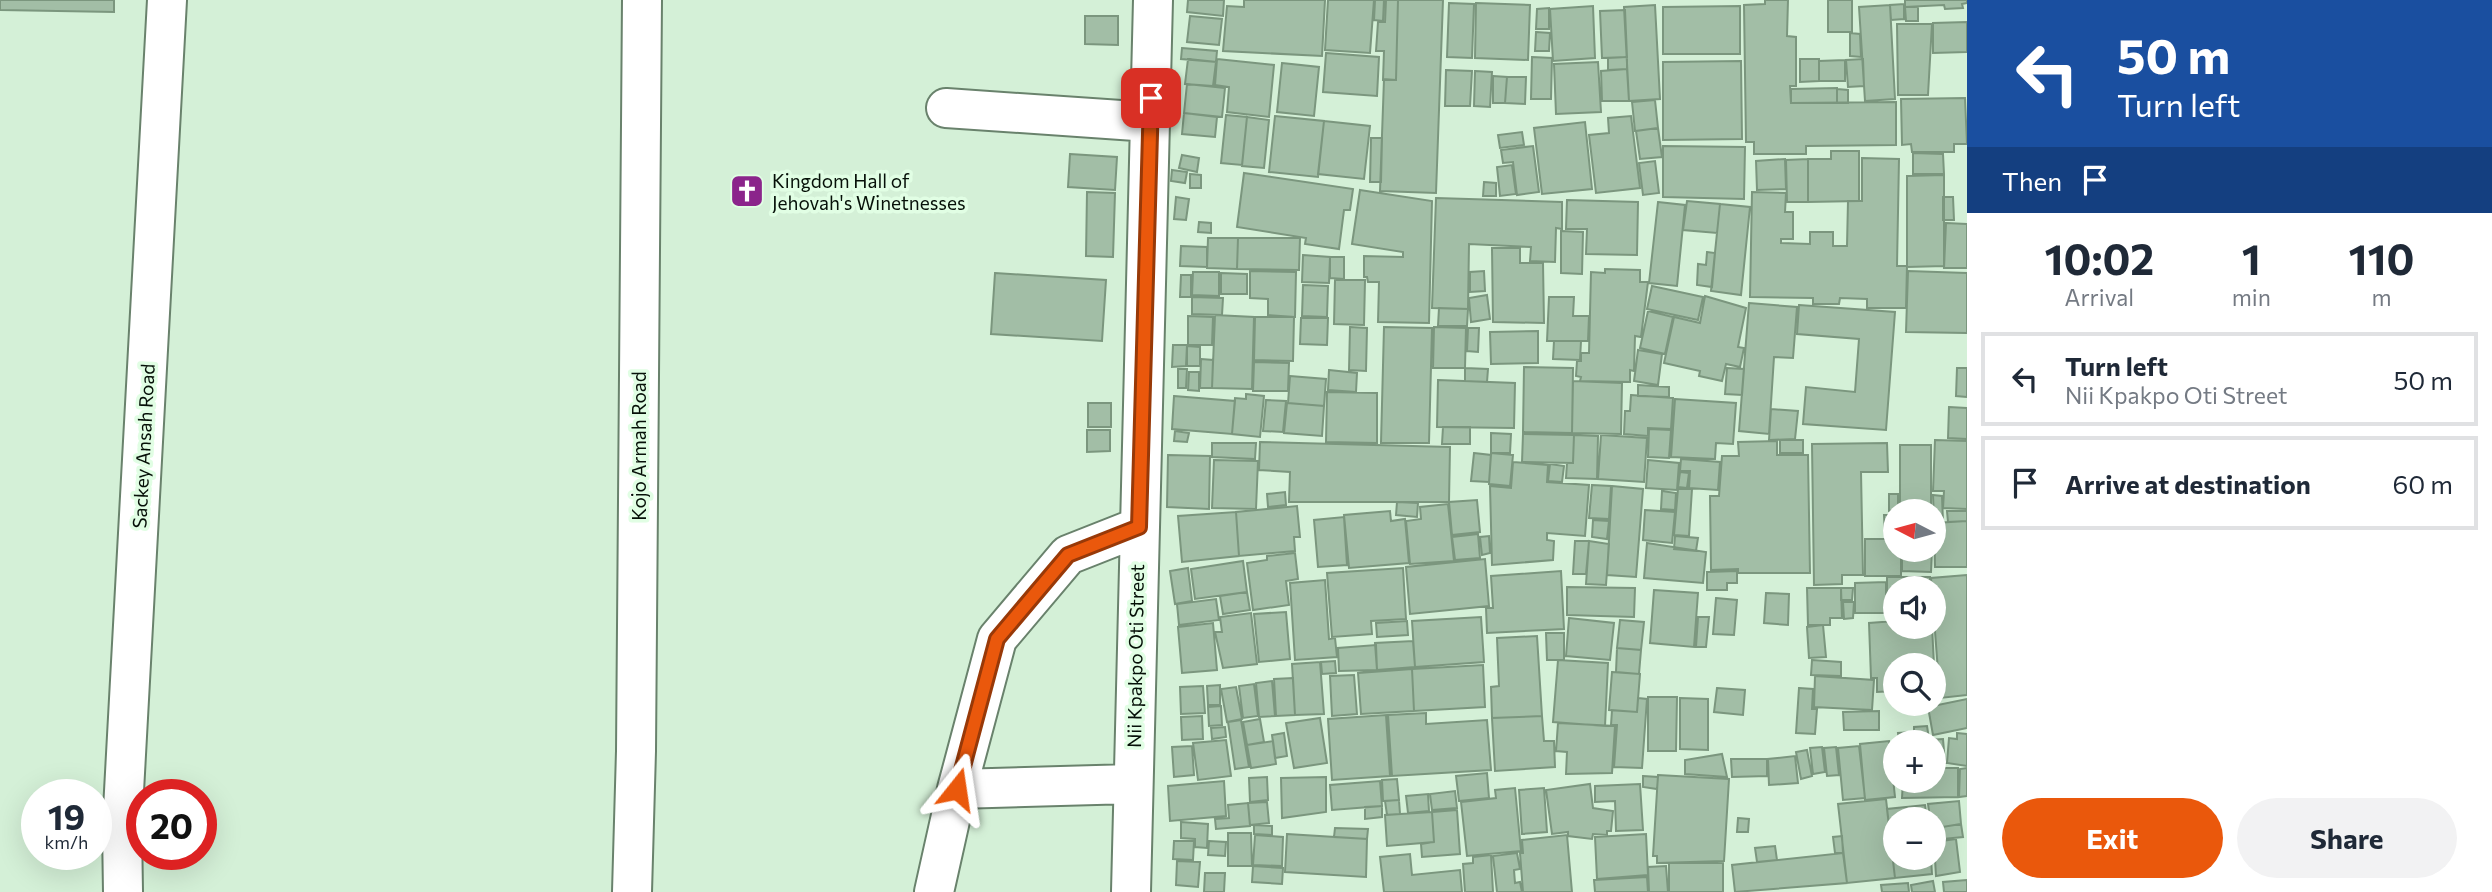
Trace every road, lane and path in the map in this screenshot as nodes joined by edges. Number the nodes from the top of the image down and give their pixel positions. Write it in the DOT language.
graph roads {
  1 [pos="167,0"];
  2 [pos="642,0"];
  3 [pos="1153,0"];
  4 [pos="946,108"];
  5 [pos="1150,122"];
  6 [pos="1139,527"];
  7 [pos="1132,784"];
  8 [pos="957,789"];
  9 [pos="123,892"];
  10 [pos="632,892"];
  11 [pos="934,892"];
  12 [pos="1131,892"];
  1 -- 9 [label="street, Sackey Ansah Road"];
  2 -- 10 [label="street, Kojo Armah Road"];
  3 -- 5 [label="street, Nii Kpakpo Oti Street"];
  4 -- 5 [label="street"];
  5 -- 6 [label="street, Nii Kpakpo Oti Street"];
  6 -- 7 [label="street, Nii Kpakpo Oti Street"];
  6 -- 8 [label="street"];
  7 -- 8 [label="street"];
  7 -- 12 [label="street, Nii Kpakpo Oti Street"];
  8 -- 11 [label="street"];
}
